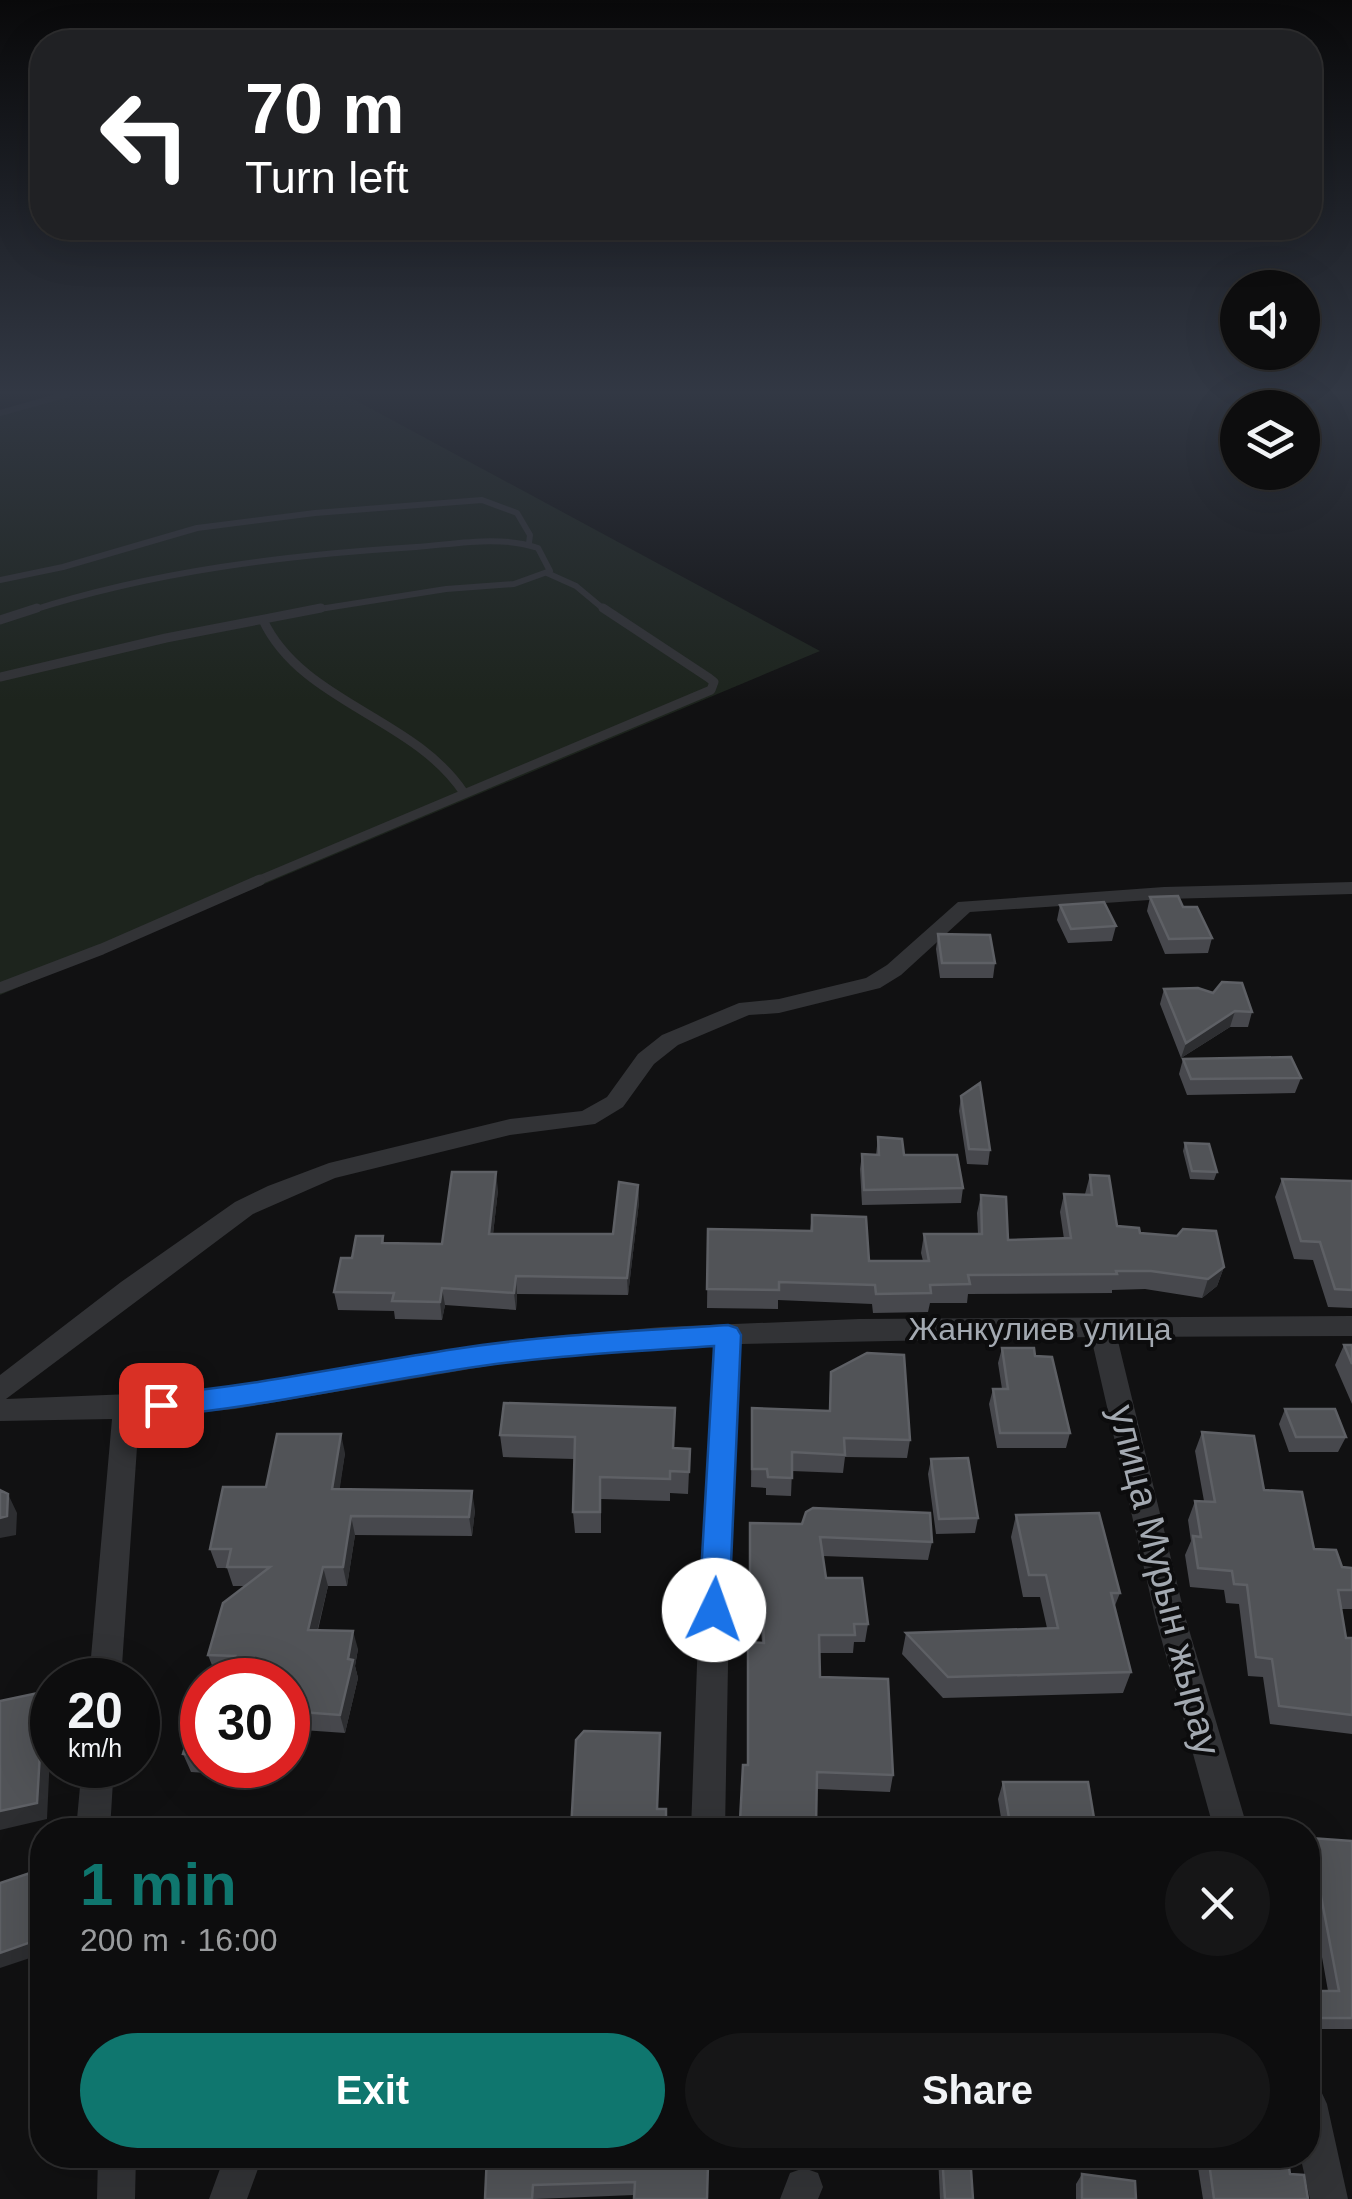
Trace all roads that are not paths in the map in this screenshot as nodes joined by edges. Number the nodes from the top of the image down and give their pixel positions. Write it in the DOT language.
graph roads {
  1 [pos="528,543"];
  2 [pos="547,573"];
  3 [pos="0,580"];
  4 [pos="0,620"];
  5 [pos="263,620"];
  6 [pos="0,677"];
  7 [pos="464,793"];
  8 [pos="1352,888"];
  9 [pos="0,988"];
  10 [pos="1352,1326"];
  11 [pos="1102,1329"];
  12 [pos="728,1335"];
  13 [pos="0,1390"];
  14 [pos="126,1408"];
  15 [pos="0,1410"];
  16 [pos="107,1658"];
  17 [pos="96,1788"];
  18 [pos="94,1818"];
  19 [pos="708,1818"];
  20 [pos="1228,1818"];
  21 [pos="1320,2158"];
  22 [pos="117,2168"];
  23 [pos="239,2168"];
  24 [pos="116,2199"];
  25 [pos="228,2199"];
  26 [pos="1329,2199"];
  1 -- 2 [label="lane"];
  1 -- 3 [label="lane"];
  1 -- 4 [label="lane"];
  2 -- 5 [label="lane"];
  2 -- 7 [label="lane"];
  5 -- 6 [label="lane"];
  5 -- 7 [label="lane"];
  7 -- 9 [label="lane"];
  8 -- 13 [label="street"];
  10 -- 11 [label="street, Жанкулиев улица"];
  11 -- 12 [label="street, Жанкулиев улица"];
  11 -- 20 [label="street, улица Мурын жырау"];
  12 -- 14 [label="street, Жанкулиев улица"];
  12 -- 19 [label="street"];
  14 -- 15 [label="street, Жанкулиев улица"];
  14 -- 16 [label="street"];
  17 -- 18 [label="street"];
  21 -- 26 [label="street"];
  22 -- 24 [label="street"];
  23 -- 25 [label="street"];
}
